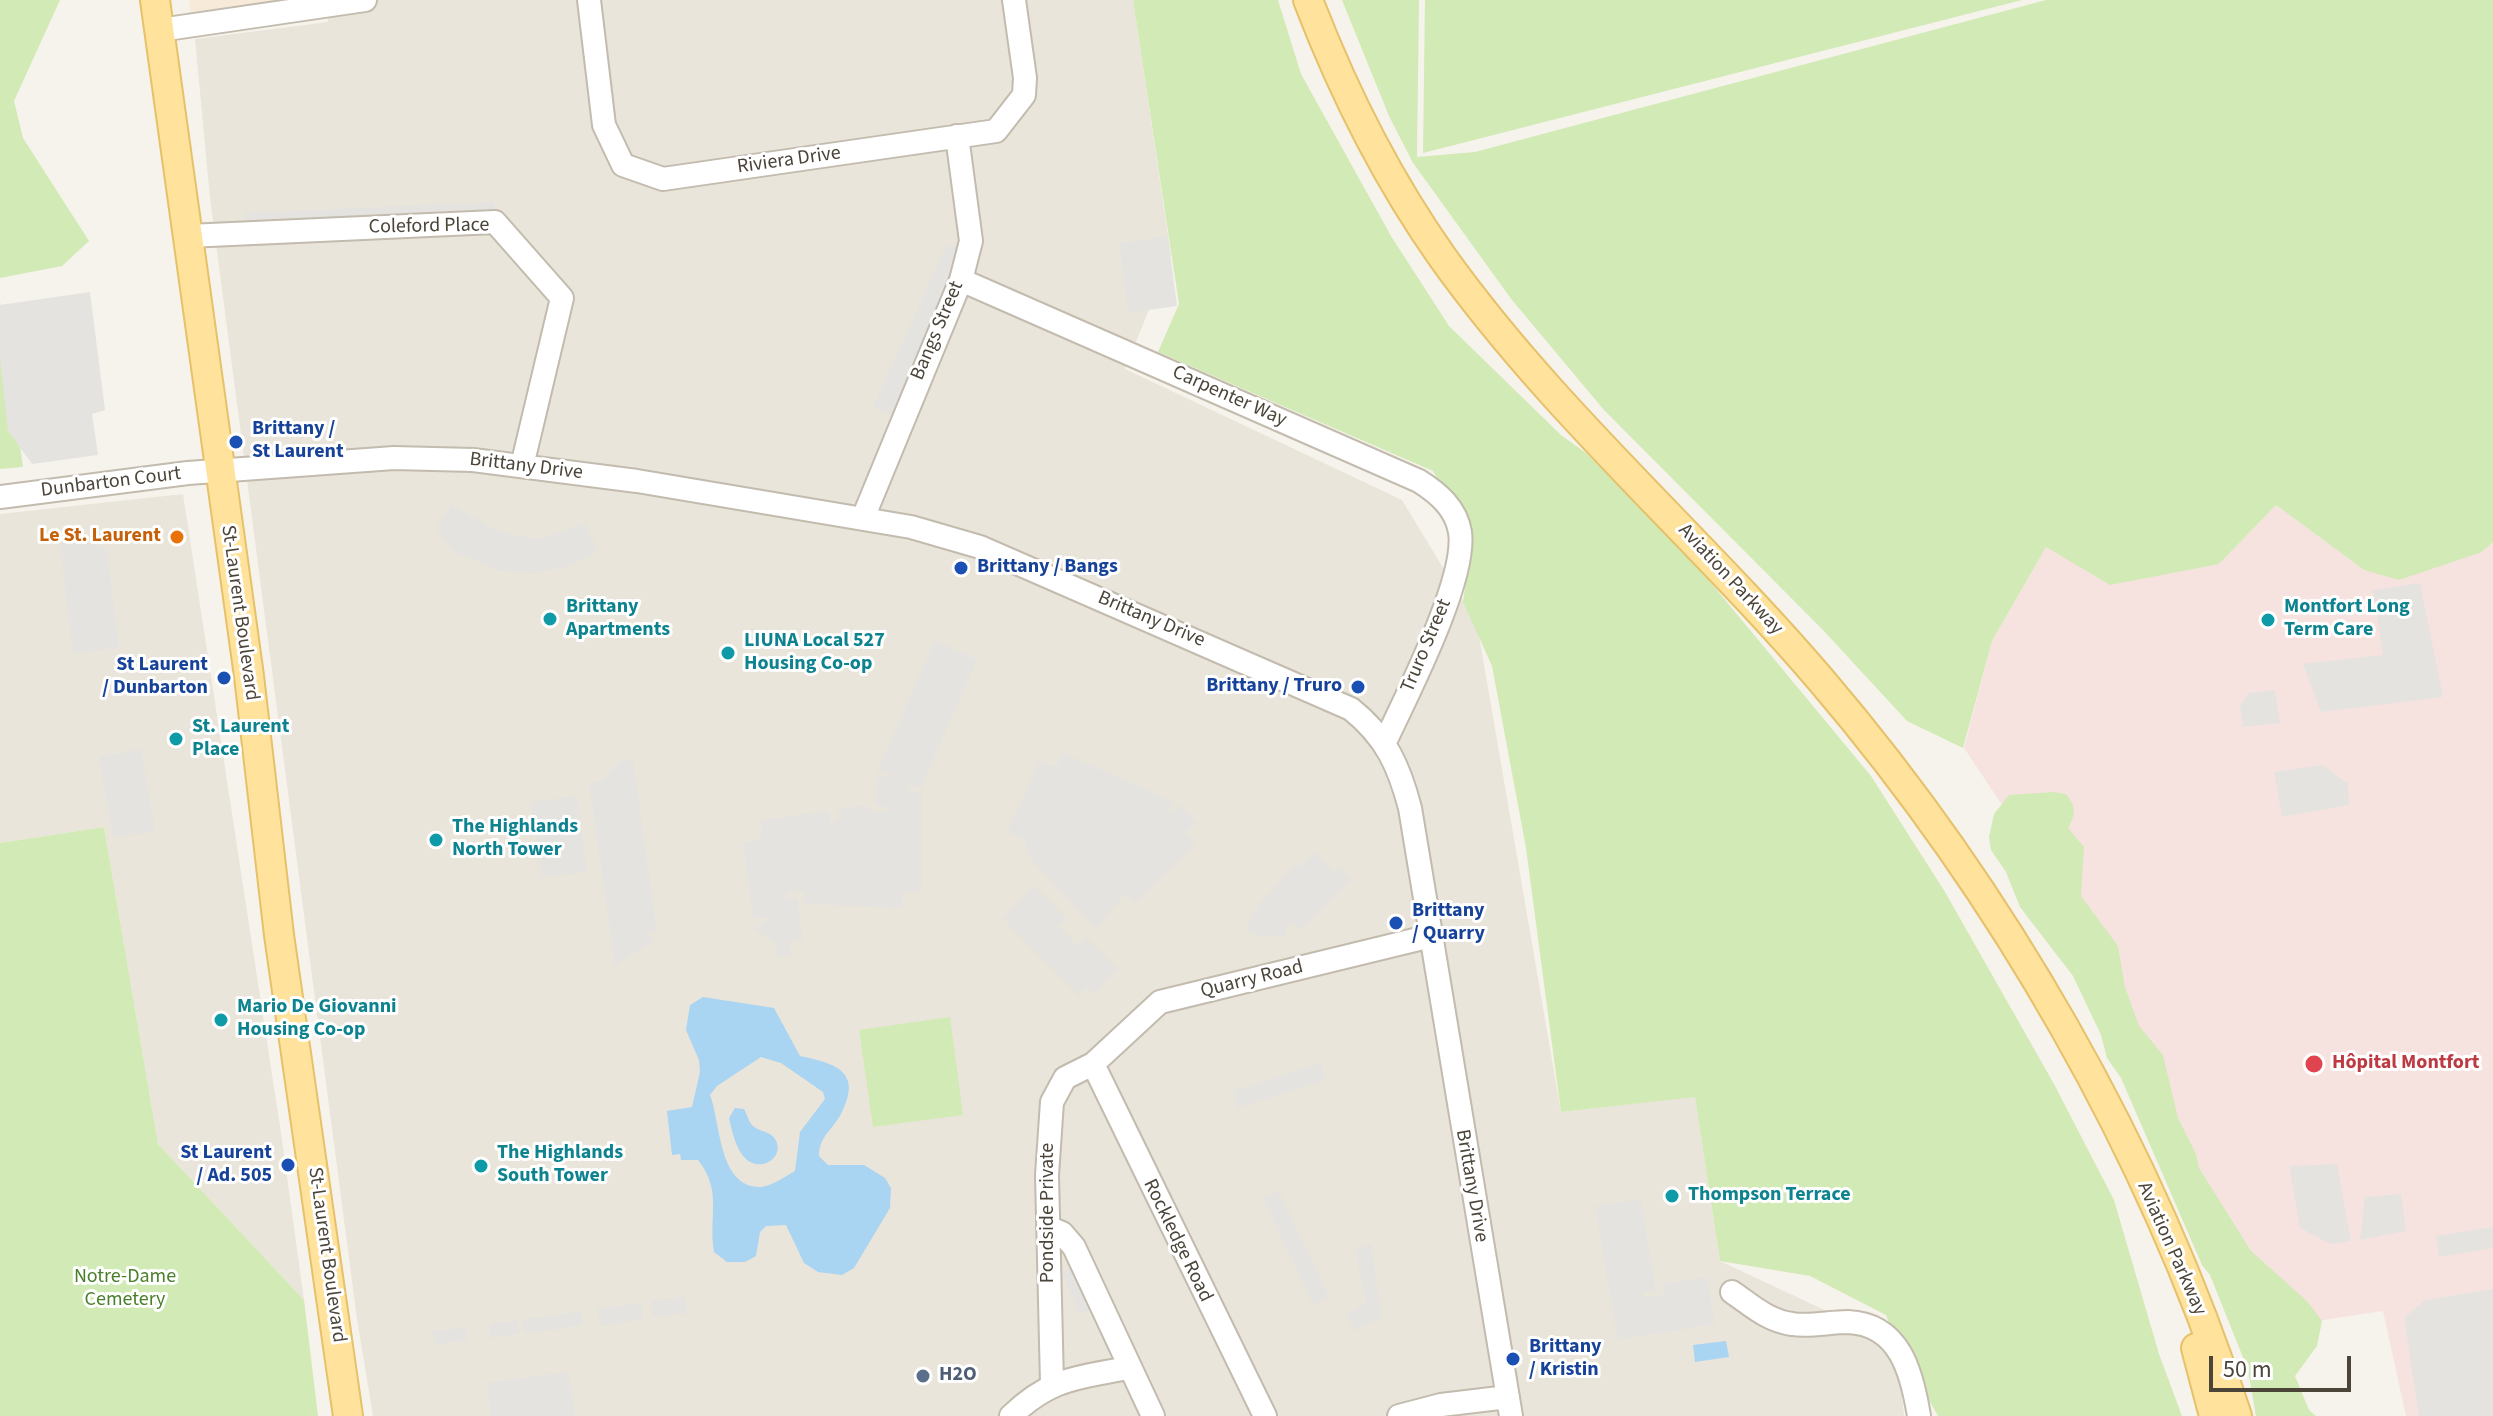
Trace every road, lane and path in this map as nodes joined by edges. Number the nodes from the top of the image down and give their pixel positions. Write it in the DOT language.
graph roads {
  1 [pos="155,0"];
  2 [pos="589,0"];
  3 [pos="1014,0"];
  4 [pos="1308,0"];
  5 [pos="351,1"];
  6 [pos="160,30"];
  7 [pos="957,136"];
  8 [pos="188,236"];
  9 [pos="961,280"];
  10 [pos="522,466"];
  11 [pos="221,473"];
  12 [pos="0,497"];
  13 [pos="863,518"];
  14 [pos="1461,548"];
  15 [pos="1385,742"];
  16 [pos="1431,936"];
  17 [pos="1093,1064"];
  18 [pos="2137,1173"];
  19 [pos="1048,1227"];
  20 [pos="1732,1292"];
  21 [pos="1128,1368"];
  22 [pos="1052,1384"];
  23 [pos="1509,1407"];
  24 [pos="348,1416"];
  25 [pos="1011,1416"];
  26 [pos="1153,1416"];
  27 [pos="1265,1416"];
  28 [pos="1399,1416"];
  29 [pos="1919,1416"];
  30 [pos="2214,1416"];
  31 [pos="2237,1416"];
  1 -- 6 [label="main road, St-Laurent Boulevard"];
  2 -- 7 [label="street, Riviera Drive"];
  3 -- 7 [label="street, Riviera Drive"];
  4 -- 18 [label="main road, Aviation Parkway"];
  5 -- 6 [label="street"];
  6 -- 8 [label="main road, St-Laurent Boulevard"];
  7 -- 9 [label="street, Bangs Street"];
  8 -- 10 [label="street, Coleford Place"];
  8 -- 11 [label="main road, St-Laurent Boulevard"];
  9 -- 13 [label="street, Bangs Street"];
  9 -- 14 [label="street, Carpenter Way"];
  10 -- 11 [label="street, Brittany Drive"];
  10 -- 13 [label="street, Brittany Drive"];
  11 -- 12 [label="street, Dunbarton Court"];
  11 -- 24 [label="main road, St-Laurent Boulevard"];
  13 -- 15 [label="street, Brittany Drive"];
  14 -- 15 [label="street, Truro Street"];
  15 -- 16 [label="street, Brittany Drive"];
  16 -- 17 [label="street, Quarry Road"];
  16 -- 23 [label="street, Brittany Drive"];
  17 -- 19 [label="street, Pondside Private"];
  17 -- 27 [label="street, Rockledge Road"];
  18 -- 30 [label="main road, Aviation Parkway"];
  18 -- 31 [label="main road, Aviation Parkway"];
  19 -- 21 [label="street"];
  19 -- 22 [label="street, Pondside Private"];
  20 -- 29 [label="street"];
  21 -- 22 [label="street"];
  21 -- 26 [label="street"];
  22 -- 25 [label="street"];
  23 -- 28 [label="street"];
}
